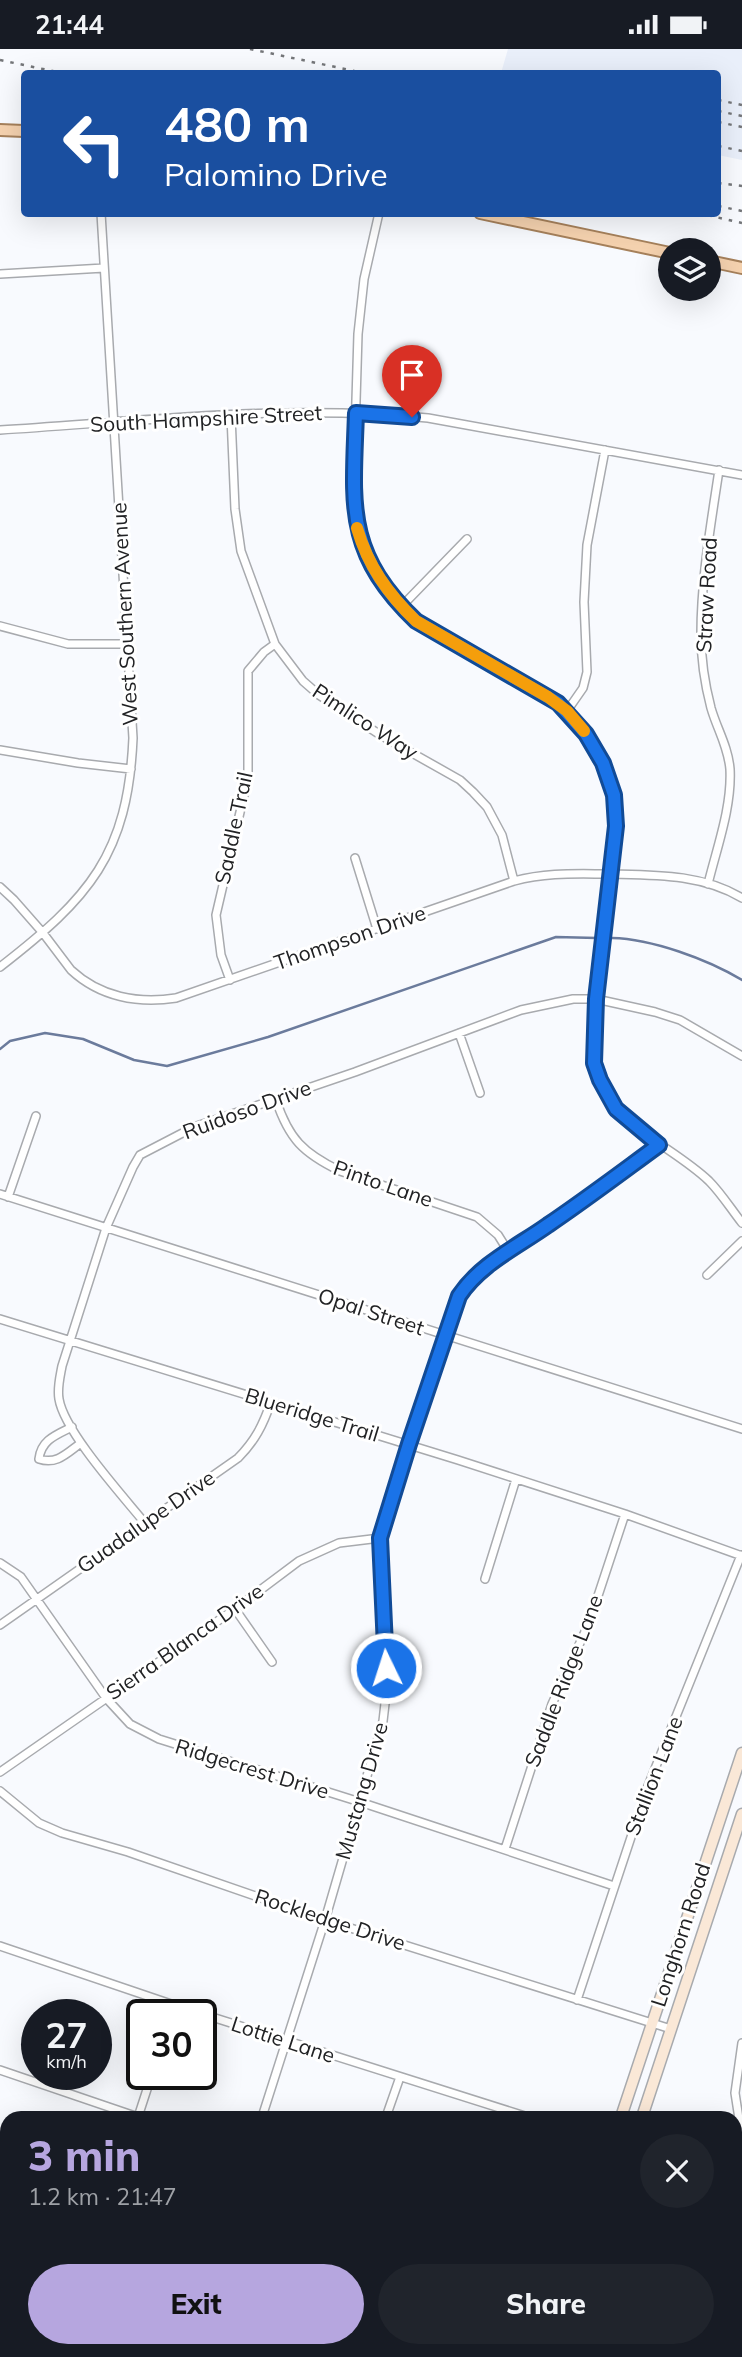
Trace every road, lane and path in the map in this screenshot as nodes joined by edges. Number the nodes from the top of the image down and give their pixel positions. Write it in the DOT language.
graph roads {
  1 [pos="0,130"];
  2 [pos="21,131"];
  3 [pos="100,217"];
  4 [pos="378,217"];
  5 [pos="499,217"];
  6 [pos="658,250"];
  7 [pos="721,264"];
  8 [pos="104,268"];
  9 [pos="742,268"];
  10 [pos="0,274"];
  11 [pos="356,413"];
  12 [pos="231,416"];
  13 [pos="113,423"];
  14 [pos="0,430"];
  15 [pos="605,450"];
  16 [pos="719,470"];
  17 [pos="742,475"];
  18 [pos="467,539"];
  19 [pos="401,607"];
  20 [pos="0,626"];
  21 [pos="275,643"];
  22 [pos="126,644"];
  23 [pos="567,711"];
  24 [pos="0,750"];
  25 [pos="131,769"];
  26 [pos="355,858"];
  27 [pos="611,874"];
  28 [pos="514,881"];
  29 [pos="708,884"];
  30 [pos="0,887"];
  31 [pos="742,898"];
  32 [pos="377,929"];
  33 [pos="43,933"];
  34 [pos="0,967"];
  35 [pos="230,980"];
  36 [pos="596,999"];
  37 [pos="459,1033"];
  38 [pos="742,1056"];
  39 [pos="480,1093"];
  40 [pos="276,1100"];
  41 [pos="36,1116"];
  42 [pos="659,1145"];
  43 [pos="4,1196"];
  44 [pos="742,1223"];
  45 [pos="106,1228"];
  46 [pos="742,1241"];
  47 [pos="508,1251"];
  48 [pos="707,1275"];
  49 [pos="0,1319"];
  50 [pos="446,1335"];
  51 [pos="70,1342"];
  52 [pos="271,1402"];
  53 [pos="72,1427"];
  54 [pos="742,1429"];
  55 [pos="81,1443"];
  56 [pos="409,1444"];
  57 [pos="516,1479"];
  58 [pos="625,1514"];
  59 [pos="144,1522"];
  60 [pos="380,1538"];
  61 [pos="741,1556"];
  62 [pos="0,1563"];
  63 [pos="485,1579"];
  64 [pos="37,1599"];
  65 [pos="235,1609"];
  66 [pos="0,1625"];
  67 [pos="272,1662"];
  68 [pos="106,1698"];
  69 [pos="742,1753"];
  70 [pos="0,1772"];
  71 [pos="0,1791"];
  72 [pos="360,1802"];
  73 [pos="742,1814"];
  74 [pos="505,1849"];
  75 [pos="614,1886"];
  76 [pos="325,1920"];
  77 [pos="0,1946"];
  78 [pos="156,1999"];
  79 [pos="577,2000"];
  80 [pos="217,2019"];
  81 [pos="652,2023"];
  82 [pos="671,2029"];
  83 [pos="287,2041"];
  84 [pos="742,2043"];
  85 [pos="0,2070"];
  86 [pos="400,2077"];
  87 [pos="147,2090"];
  88 [pos="120,2111"];
  89 [pos="140,2111"];
  90 [pos="264,2111"];
  91 [pos="388,2111"];
  92 [pos="509,2111"];
  93 [pos="623,2111"];
  94 [pos="644,2111"];
  95 [pos="736,2111"];
  1 -- 2 [label="main road"];
  3 -- 8 [label="street, West Southern Avenue"];
  4 -- 11 [label="street"];
  5 -- 6 [label="main road"];
  7 -- 9 [label="main road"];
  8 -- 10 [label="street"];
  8 -- 13 [label="street, West Southern Avenue"];
  11 -- 12 [label="street, South Hampshire Street"];
  11 -- 15 [label="street, South Hampshire Street"];
  11 -- 19 [label="street"];
  12 -- 13 [label="street, South Hampshire Street"];
  12 -- 21 [label="street, Pimlico Way"];
  13 -- 14 [label="street, South Hampshire Street"];
  13 -- 22 [label="street, West Southern Avenue"];
  15 -- 16 [label="street, South Hampshire Street"];
  15 -- 23 [label="street"];
  16 -- 17 [label="street, South Hampshire Street"];
  16 -- 29 [label="street, Straw Road"];
  18 -- 19 [label="street"];
  19 -- 23 [label="street"];
  20 -- 22 [label="street"];
  21 -- 28 [label="street, Pimlico Way"];
  21 -- 35 [label="street, Saddle Trail"];
  22 -- 25 [label="street, West Southern Avenue"];
  23 -- 27 [label="street"];
  24 -- 25 [label="street"];
  25 -- 33 [label="street, West Southern Avenue"];
  26 -- 32 [label="street"];
  27 -- 28 [label="street, Thompson Drive"];
  27 -- 29 [label="street, Thompson Drive"];
  27 -- 36 [label="street"];
  28 -- 32 [label="street, Thompson Drive"];
  29 -- 31 [label="street, Thompson Drive"];
  30 -- 33 [label="street, Thompson Drive"];
  32 -- 35 [label="street, Thompson Drive"];
  33 -- 34 [label="street, West Southern Avenue"];
  33 -- 35 [label="street, Thompson Drive"];
  36 -- 37 [label="street, Ruidoso Drive"];
  36 -- 38 [label="street, Ruidoso Drive"];
  36 -- 42 [label="street"];
  37 -- 39 [label="street"];
  37 -- 40 [label="street, Ruidoso Drive"];
  40 -- 45 [label="street, Ruidoso Drive"];
  40 -- 47 [label="street, Pinto Lane"];
  41 -- 43 [label="street"];
  42 -- 44 [label="street"];
  42 -- 47 [label="street, Mustang Drive"];
  43 -- 45 [label="street, Opal Street"];
  45 -- 50 [label="street, Opal Street"];
  45 -- 51 [label="street, Ruidoso Drive"];
  46 -- 48 [label="street"];
  47 -- 50 [label="street, Mustang Drive"];
  49 -- 51 [label="street, Blueridge Trail"];
  50 -- 54 [label="street, Opal Street"];
  50 -- 56 [label="street, Mustang Drive"];
  51 -- 52 [label="street, Blueridge Trail"];
  51 -- 53 [label="street, Ruidoso Drive"];
  52 -- 56 [label="street, Blueridge Trail"];
  52 -- 59 [label="street, Guadalupe Drive"];
  53 -- 55 [label="street, Ruidoso Drive"];
  53 -- 55 [label="street"];
  55 -- 59 [label="street, Ruidoso Drive"];
  56 -- 57 [label="street, Blueridge Trail"];
  56 -- 60 [label="street, Mustang Drive"];
  57 -- 58 [label="street, Blueridge Trail"];
  57 -- 63 [label="street"];
  58 -- 61 [label="street, Blueridge Trail"];
  58 -- 74 [label="street, Saddle Ridge Lane"];
  59 -- 64 [label="street, Guadalupe Drive"];
  60 -- 65 [label="street, Sierra Blanca Drive"];
  60 -- 72 [label="street, Mustang Drive"];
  61 -- 75 [label="street, Stallion Lane"];
  62 -- 64 [label="street, Ridgecrest Drive"];
  64 -- 66 [label="street, Guadalupe Drive"];
  64 -- 68 [label="street, Ridgecrest Drive"];
  65 -- 67 [label="street"];
  65 -- 68 [label="street, Sierra Blanca Drive"];
  68 -- 70 [label="street, Sierra Blanca Drive"];
  68 -- 72 [label="street, Ridgecrest Drive"];
  69 -- 81 [label="main road, Longhorn Road"];
  71 -- 76 [label="street, Rockledge Drive"];
  72 -- 74 [label="street, Ridgecrest Drive"];
  72 -- 76 [label="street, Mustang Drive"];
  73 -- 82 [label="main road, Longhorn Road"];
  74 -- 75 [label="street, Ridgecrest Drive"];
  75 -- 79 [label="street, Stallion Lane"];
  76 -- 79 [label="street, Rockledge Drive"];
  76 -- 83 [label="street, Mustang Drive"];
  77 -- 78 [label="street, Lottie Lane"];
  79 -- 81 [label="street, Rockledge Drive"];
  80 -- 83 [label="street, Lottie Lane"];
  81 -- 82 [label="street, Rockledge Drive"];
  81 -- 93 [label="main road, Longhorn Road"];
  82 -- 94 [label="main road, Longhorn Road"];
  83 -- 86 [label="street, Lottie Lane"];
  83 -- 90 [label="street, Mustang Drive"];
  84 -- 95 [label="street"];
  85 -- 88 [label="street"];
  86 -- 91 [label="street"];
  86 -- 92 [label="street, Lottie Lane"];
  87 -- 89 [label="street"];
}
